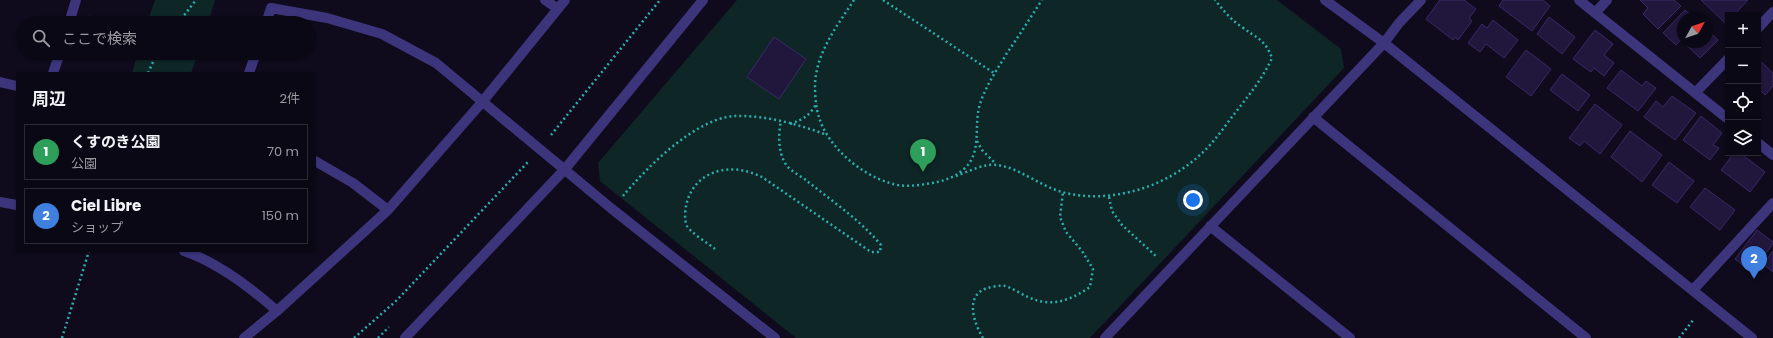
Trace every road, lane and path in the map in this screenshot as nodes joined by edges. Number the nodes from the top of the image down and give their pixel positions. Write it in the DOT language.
graph roads {
  1 [pos="76,0"];
  2 [pos="196,0"];
  3 [pos="545,0"];
  4 [pos="565,0"];
  5 [pos="660,0"];
  6 [pos="703,0"];
  7 [pos="854,0"];
  8 [pos="883,0"];
  9 [pos="1042,0"];
  10 [pos="1215,0"];
  11 [pos="1325,0"];
  12 [pos="1421,0"];
  13 [pos="1579,0"];
  14 [pos="1607,0"];
  15 [pos="558,9"];
  16 [pos="1773,12"];
  17 [pos="1595,13"];
  18 [pos="71,16"];
  19 [pos="183,16"];
  20 [pos="268,16"];
  21 [pos="316,16"];
  22 [pos="316,16"];
  23 [pos="1761,25"];
  24 [pos="1384,43"];
  25 [pos="58,60"];
  26 [pos="154,60"];
  27 [pos="254,60"];
  28 [pos="1725,62"];
  29 [pos="53,72"];
  30 [pos="148,72"];
  31 [pos="249,72"];
  32 [pos="994,73"];
  33 [pos="0,82"];
  34 [pos="16,86"];
  35 [pos="1695,93"];
  36 [pos="483,101"];
  37 [pos="817,103"];
  38 [pos="1313,117"];
  39 [pos="1725,117"];
  40 [pos="781,122"];
  41 [pos="790,124"];
  42 [pos="827,135"];
  43 [pos="976,141"];
  44 [pos="1761,145"];
  45 [pos="541,149"];
  46 [pos="1773,155"];
  47 [pos="316,163"];
  48 [pos="997,165"];
  49 [pos="565,169"];
  50 [pos="954,177"];
  51 [pos="1063,192"];
  52 [pos="1109,197"];
  53 [pos="0,202"];
  54 [pos="1773,204"];
  55 [pos="16,205"];
  56 [pos="612,209"];
  57 [pos="388,210"];
  58 [pos="1210,226"];
  59 [pos="715,249"];
  60 [pos="89,252"];
  61 [pos="186,252"];
  62 [pos="1170,268"];
  63 [pos="1693,290"];
  64 [pos="277,311"];
  65 [pos="1694,319"];
  66 [pos="395,322"];
  67 [pos="1110,337"];
  68 [pos="62,338"];
  69 [pos="244,338"];
  70 [pos="354,338"];
  71 [pos="378,338"];
  72 [pos="405,338"];
  73 [pos="775,338"];
  74 [pos="983,338"];
  75 [pos="1350,338"];
  76 [pos="1586,338"];
  77 [pos="1679,338"];
  78 [pos="1752,338"];
  1 -- 18 [label="street"];
  2 -- 19 [label="path"];
  3 -- 15 [label="street"];
  4 -- 15 [label="street"];
  5 -- 45 [label="path"];
  6 -- 49 [label="street"];
  7 -- 37 [label="path"];
  8 -- 32 [label="path"];
  9 -- 32 [label="path"];
  10 -- 52 [label="path"];
  11 -- 24 [label="street"];
  12 -- 24 [label="street"];
  13 -- 17 [label="street"];
  14 -- 17 [label="street"];
  15 -- 36 [label="street"];
  16 -- 23 [label="street"];
  17 -- 35 [label="street"];
  20 -- 22 [label="street"];
  21 -- 36 [label="street"];
  24 -- 38 [label="street"];
  24 -- 63 [label="street"];
  25 -- 29 [label="street"];
  26 -- 30 [label="path"];
  27 -- 31 [label="street"];
  28 -- 35 [label="street"];
  32 -- 43 [label="path"];
  33 -- 34 [label="street"];
  35 -- 39 [label="street"];
  36 -- 45 [label="street"];
  36 -- 57 [label="street"];
  37 -- 41 [label="path"];
  37 -- 42 [label="path"];
  38 -- 58 [label="street"];
  38 -- 76 [label="street"];
  40 -- 41 [label="path"];
  40 -- 56 [label="path"];
  40 -- 59 [label="path"];
  41 -- 42 [label="path"];
  42 -- 50 [label="path"];
  43 -- 48 [label="path"];
  43 -- 50 [label="path"];
  44 -- 46 [label="street"];
  45 -- 49 [label="street"];
  45 -- 70 [label="path"];
  47 -- 57 [label="street"];
  48 -- 50 [label="path"];
  48 -- 51 [label="path"];
  49 -- 56 [label="street"];
  49 -- 72 [label="street"];
  51 -- 52 [label="path"];
  51 -- 74 [label="path"];
  52 -- 62 [label="path"];
  53 -- 55 [label="street"];
  54 -- 63 [label="street"];
  56 -- 73 [label="street"];
  57 -- 64 [label="street"];
  58 -- 62 [label="street"];
  58 -- 75 [label="street"];
  60 -- 68 [label="path"];
  61 -- 64 [label="street"];
  62 -- 67 [label="street"];
  63 -- 78 [label="street"];
  64 -- 69 [label="street"];
  65 -- 77 [label="path"];
  66 -- 71 [label="path"];
}
